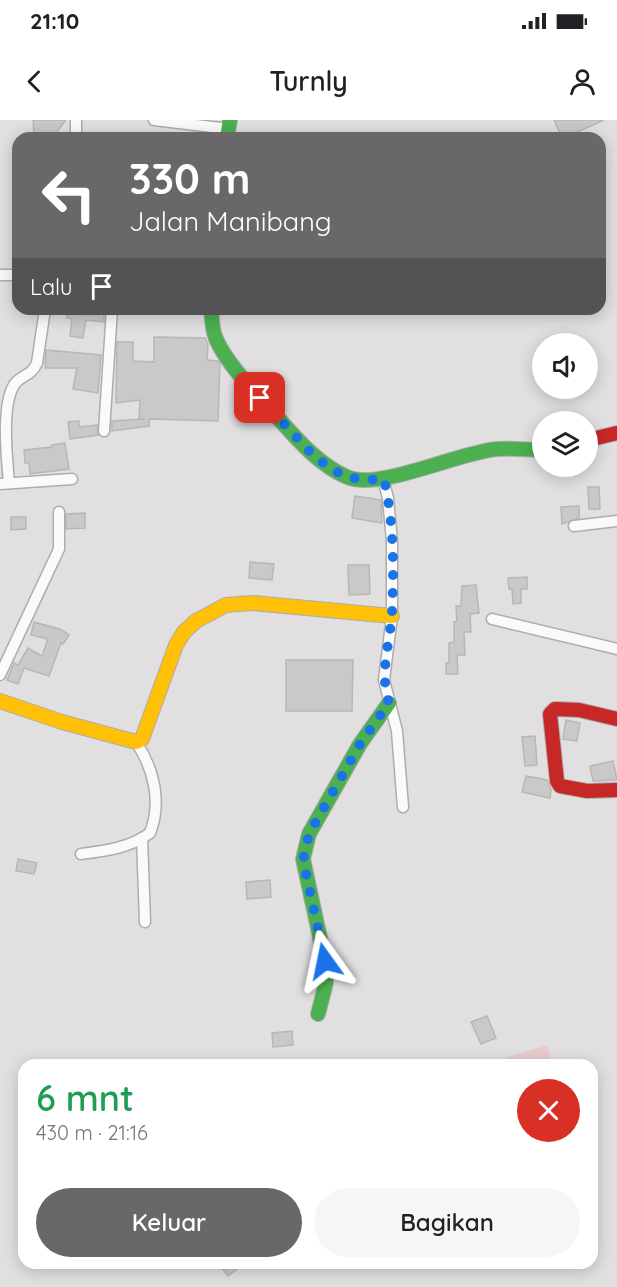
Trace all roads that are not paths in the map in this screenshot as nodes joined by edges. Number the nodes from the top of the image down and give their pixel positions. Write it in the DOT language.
graph roads {
  1 [pos="154,120"];
  2 [pos="229,129"];
  3 [pos="44,315"];
  4 [pos="112,315"];
  5 [pos="212,315"];
  6 [pos="104,431"];
  7 [pos="617,433"];
  8 [pos="598,438"];
  9 [pos="532,450"];
  10 [pos="72,479"];
  11 [pos="384,479"];
  12 [pos="4,484"];
  13 [pos="58,512"];
  14 [pos="617,521"];
  15 [pos="574,526"];
  16 [pos="392,616"];
  17 [pos="492,619"];
  18 [pos="617,649"];
  19 [pos="0,675"];
  20 [pos="0,701"];
  21 [pos="389,703"];
  22 [pos="616,723"];
  23 [pos="136,742"];
  24 [pos="617,790"];
  25 [pos="403,807"];
  26 [pos="142,838"];
  27 [pos="81,854"];
  28 [pos="145,922"];
  29 [pos="318,1014"];
  1 -- 2 [label="street"];
  3 -- 12 [label="street"];
  4 -- 6 [label="street"];
  5 -- 11 [label="street"];
  7 -- 8 [label="street"];
  9 -- 11 [label="street"];
  10 -- 12 [label="street"];
  11 -- 16 [label="street"];
  13 -- 19 [label="street"];
  14 -- 15 [label="street"];
  16 -- 21 [label="street"];
  16 -- 23 [label="street"];
  17 -- 18 [label="street"];
  20 -- 23 [label="street"];
  21 -- 25 [label="street"];
  21 -- 29 [label="street"];
  22 -- 24 [label="street"];
  23 -- 26 [label="street"];
  26 -- 27 [label="street"];
  26 -- 28 [label="street"];
}
